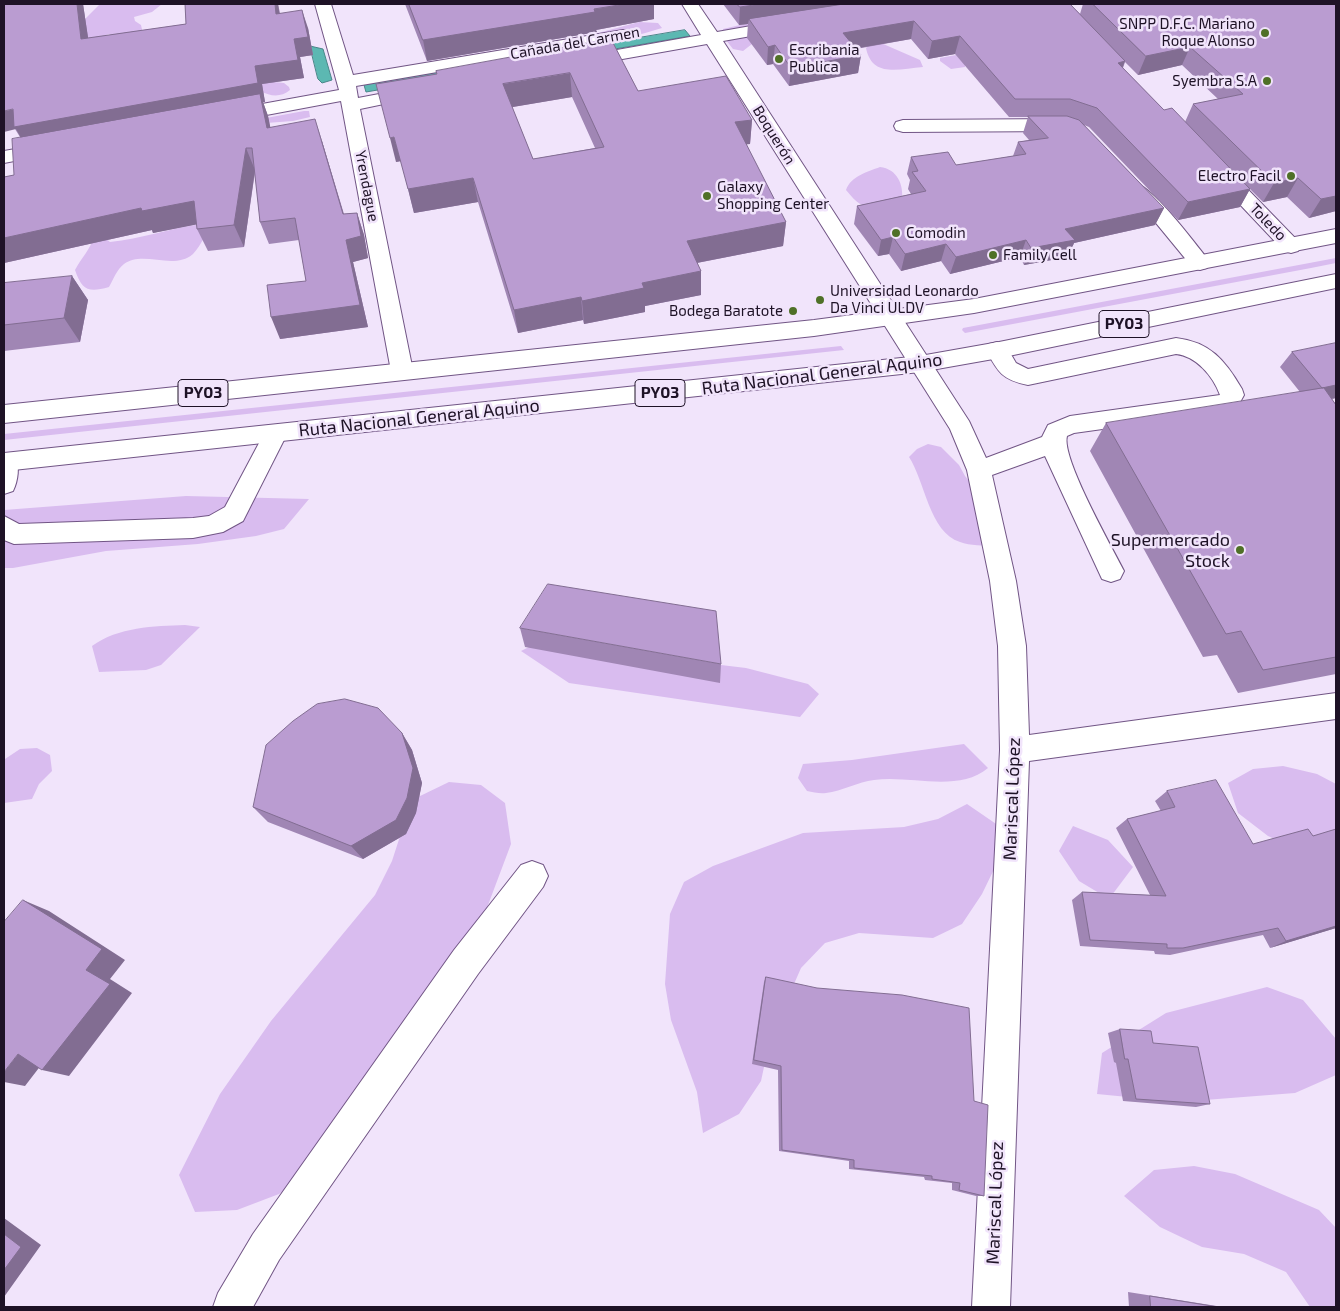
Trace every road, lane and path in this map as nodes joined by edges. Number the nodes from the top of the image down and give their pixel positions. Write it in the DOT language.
graph roads {
  1 [pos="323,4"];
  2 [pos="690,4"];
  3 [pos="800,22"];
  4 [pos="682,25"];
  5 [pos="709,27"];
  6 [pos="644,31"];
  7 [pos="566,64"];
  8 [pos="429,90"];
  9 [pos="348,94"];
  10 [pos="210,119"];
  11 [pos="903,126"];
  12 [pos="1082,132"];
  13 [pos="63,146"];
  14 [pos="4,157"];
  15 [pos="1208,160"];
  16 [pos="1122,175"];
  17 [pos="1336,236"];
  18 [pos="1291,246"];
  19 [pos="1200,263"];
  20 [pos="1336,281"];
  21 [pos="890,318"];
  22 [pos="997,350"];
  23 [pos="920,364"];
  24 [pos="402,371"];
  25 [pos="4,414"];
  26 [pos="275,434"];
  27 [pos="1053,443"];
  28 [pos="5,469"];
  29 [pos="979,470"];
  30 [pos="4,526"];
  31 [pos="1111,571"];
  32 [pos="1336,706"];
  33 [pos="1014,750"];
  34 [pos="532,876"];
  35 [pos="232,1307"];
  36 [pos="991,1307"];
  1 -- 9 [label="main road, Yrendague"];
  2 -- 5 [label="main road, Boquerón"];
  3 -- 5 [label="main road"];
  4 -- 5 [label="main road"];
  5 -- 7 [label="main road"];
  5 -- 21 [label="main road, Boquerón"];
  6 -- 9 [label="main road, Cañada del Carmen"];
  8 -- 9 [label="main road"];
  9 -- 10 [label="main road, Cañada del Carmen"];
  9 -- 24 [label="main road, Yrendague"];
  11 -- 12 [label="main road"];
  13 -- 14 [label="main road"];
  15 -- 18 [label="main road, Toledo"];
  16 -- 19 [label="main road"];
  17 -- 18 [label="main road, PY03"];
  18 -- 19 [label="main road, PY03"];
  19 -- 21 [label="main road, PY03"];
  20 -- 22 [label="main road, Ruta Nacional General Aquino / PY03"];
  21 -- 23 [label="main road, Mariscal López"];
  21 -- 24 [label="main road, PY03"];
  22 -- 23 [label="main road, Ruta Nacional General Aquino / PY03"];
  22 -- 27 [label="main road"];
  23 -- 26 [label="main road, Ruta Nacional General Aquino / PY03"];
  23 -- 29 [label="main road, Mariscal López"];
  24 -- 25 [label="main road, PY03"];
  26 -- 28 [label="main road, Ruta Nacional General Aquino / PY03"];
  26 -- 30 [label="main road"];
  27 -- 29 [label="main road"];
  27 -- 31 [label="main road"];
  29 -- 33 [label="main road, Mariscal López"];
  32 -- 33 [label="main road"];
  33 -- 36 [label="main road, Mariscal López"];
  34 -- 35 [label="main road"];
}
